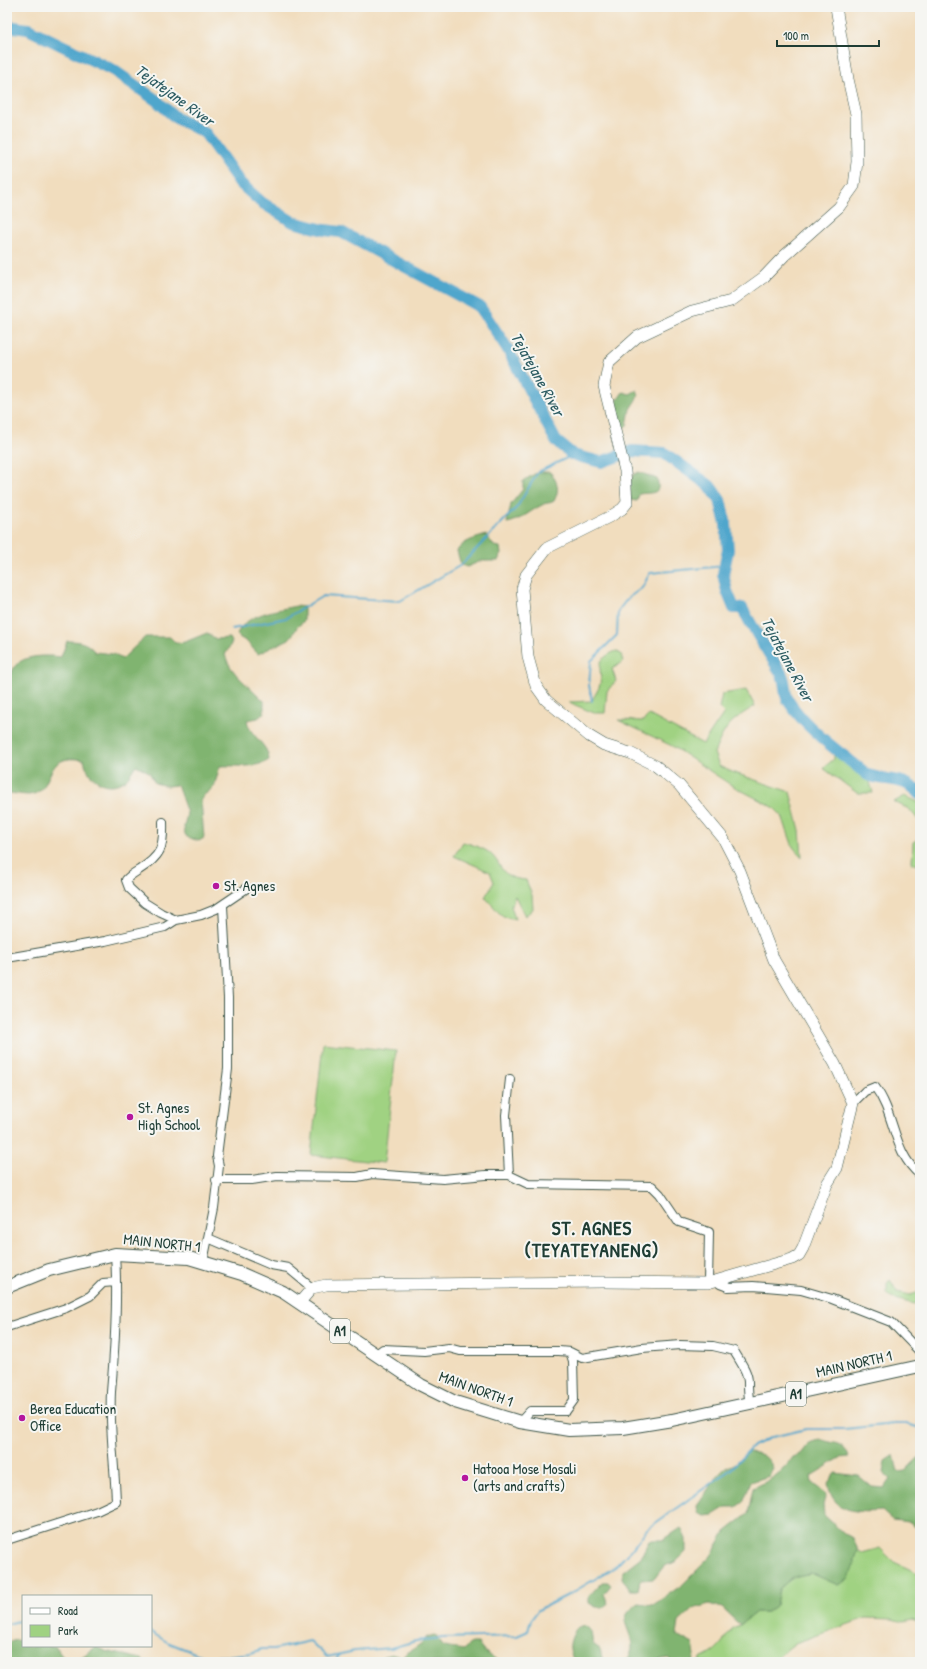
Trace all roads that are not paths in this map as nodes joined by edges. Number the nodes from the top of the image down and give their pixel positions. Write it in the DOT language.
graph roads {
  1 [pos="836,7"];
  2 [pos="163,822"];
  3 [pos="247,888"];
  4 [pos="223,906"];
  5 [pos="176,920"];
  6 [pos="7,958"];
  7 [pos="510,1079"];
  8 [pos="853,1103"];
  9 [pos="920,1175"];
  10 [pos="509,1176"];
  11 [pos="216,1180"];
  12 [pos="208,1238"];
  13 [pos="116,1254"];
  14 [pos="203,1262"];
  15 [pos="116,1282"];
  16 [pos="713,1282"];
  17 [pos="7,1287"];
  18 [pos="312,1288"];
  19 [pos="300,1302"];
  20 [pos="7,1327"];
  21 [pos="570,1352"];
  22 [pos="920,1352"];
  23 [pos="375,1355"];
  24 [pos="920,1366"];
  25 [pos="750,1404"];
  26 [pos="520,1422"];
  27 [pos="7,1540"];
  1 -- 8 [label="street"];
  2 -- 5 [label="street"];
  3 -- 4 [label="street"];
  4 -- 5 [label="street"];
  4 -- 11 [label="street"];
  5 -- 6 [label="street"];
  7 -- 10 [label="street"];
  8 -- 9 [label="street"];
  8 -- 16 [label="street"];
  10 -- 11 [label="street"];
  10 -- 16 [label="street"];
  11 -- 12 [label="street"];
  12 -- 14 [label="street"];
  12 -- 18 [label="street"];
  13 -- 14 [label="main road, MAIN NORTH 1 / A1"];
  13 -- 15 [label="street"];
  13 -- 17 [label="main road, MAIN NORTH 1 / A1"];
  14 -- 19 [label="main road, MAIN NORTH 1 / A1"];
  15 -- 20 [label="street"];
  15 -- 27 [label="street"];
  16 -- 18 [label="street"];
  16 -- 22 [label="street"];
  18 -- 19 [label="street"];
  19 -- 23 [label="main road, MAIN NORTH 1 / A1"];
  21 -- 23 [label="street"];
  21 -- 25 [label="street"];
  21 -- 26 [label="street"];
  23 -- 26 [label="main road, MAIN NORTH 1 / A1"];
  24 -- 25 [label="main road, MAIN NORTH 1 / A1"];
  25 -- 26 [label="main road, MAIN NORTH 1 / A1"];
}
